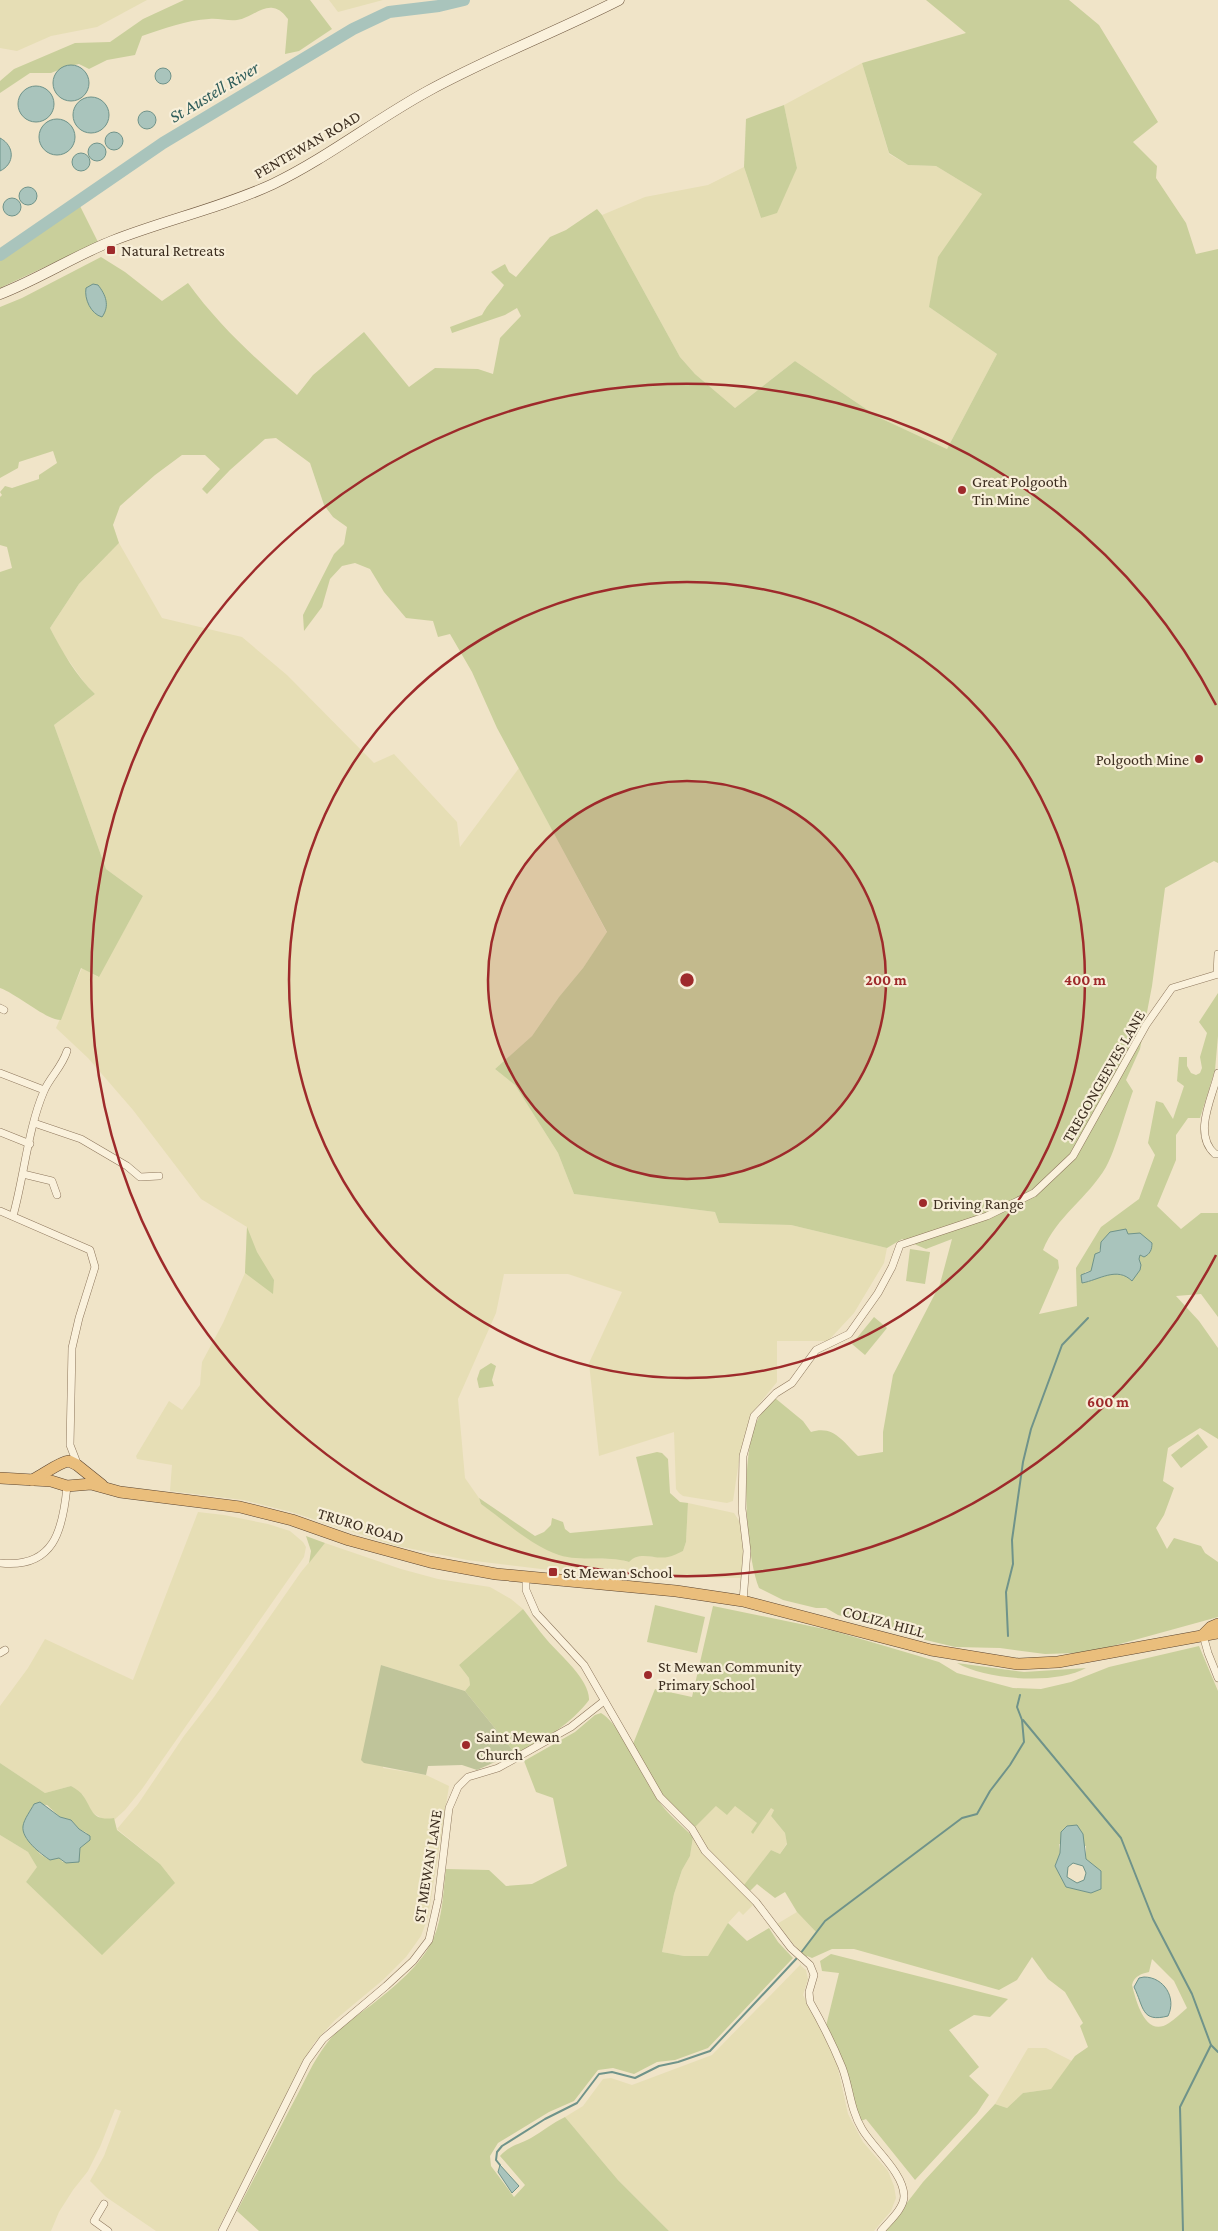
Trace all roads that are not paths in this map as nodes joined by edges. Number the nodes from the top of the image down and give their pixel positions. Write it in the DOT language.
graph roads {
  1 [pos="619,0"];
  2 [pos="0,294"];
  3 [pos="1218,954"];
  4 [pos="1217,974"];
  5 [pos="67,1051"];
  6 [pos="0,1072"];
  7 [pos="1218,1073"];
  8 [pos="44,1090"];
  9 [pos="34,1123"];
  10 [pos="0,1132"];
  11 [pos="30,1144"];
  12 [pos="1218,1154"];
  13 [pos="23,1174"];
  14 [pos="159,1176"];
  15 [pos="56,1195"];
  16 [pos="0,1211"];
  17 [pos="13,1216"];
  18 [pos="70,1445"];
  19 [pos="59,1465"];
  20 [pos="79,1466"];
  21 [pos="0,1478"];
  22 [pos="29,1481"];
  23 [pos="68,1485"];
  24 [pos="105,1487"];
  25 [pos="0,1563"];
  26 [pos="526,1577"];
  27 [pos="610,1586"];
  28 [pos="743,1601"];
  29 [pos="1218,1624"];
  30 [pos="1218,1633"];
  31 [pos="1203,1635"];
  32 [pos="1218,1678"];
  33 [pos="604,1701"];
  34 [pos="104,2204"];
  35 [pos="108,2231"];
  36 [pos="222,2231"];
  37 [pos="881,2231"];
  1 -- 2 [label="main road, PENTEWAN ROAD"];
  3 -- 4 [label="street"];
  4 -- 28 [label="street, TREGONGEEVES LANE"];
  5 -- 8 [label="street"];
  6 -- 8 [label="street"];
  7 -- 12 [label="street"];
  8 -- 9 [label="street"];
  9 -- 11 [label="street"];
  9 -- 14 [label="street"];
  10 -- 11 [label="street"];
  11 -- 13 [label="street"];
  13 -- 15 [label="street"];
  13 -- 17 [label="street"];
  16 -- 17 [label="street"];
  17 -- 18 [label="street"];
  18 -- 19 [label="street"];
  18 -- 20 [label="street"];
  19 -- 20 [label="highway"];
  19 -- 22 [label="highway"];
  19 -- 23 [label="highway"];
  20 -- 23 [label="highway"];
  20 -- 24 [label="highway, TRURO ROAD"];
  21 -- 22 [label="highway, TRURO ROAD"];
  22 -- 23 [label="highway, TRURO ROAD"];
  23 -- 24 [label="highway, TRURO ROAD"];
  23 -- 25 [label="street"];
  24 -- 26 [label="highway, TRURO ROAD"];
  26 -- 27 [label="highway, TRURO ROAD"];
  26 -- 33 [label="street"];
  27 -- 28 [label="highway, COLIZA HILL"];
  28 -- 31 [label="highway, COLIZA HILL"];
  29 -- 31 [label="highway"];
  30 -- 31 [label="highway, COLIZA HILL"];
  31 -- 32 [label="street"];
  33 -- 36 [label="street, ST MEWAN LANE"];
  33 -- 37 [label="street"];
  34 -- 35 [label="street"];
}
